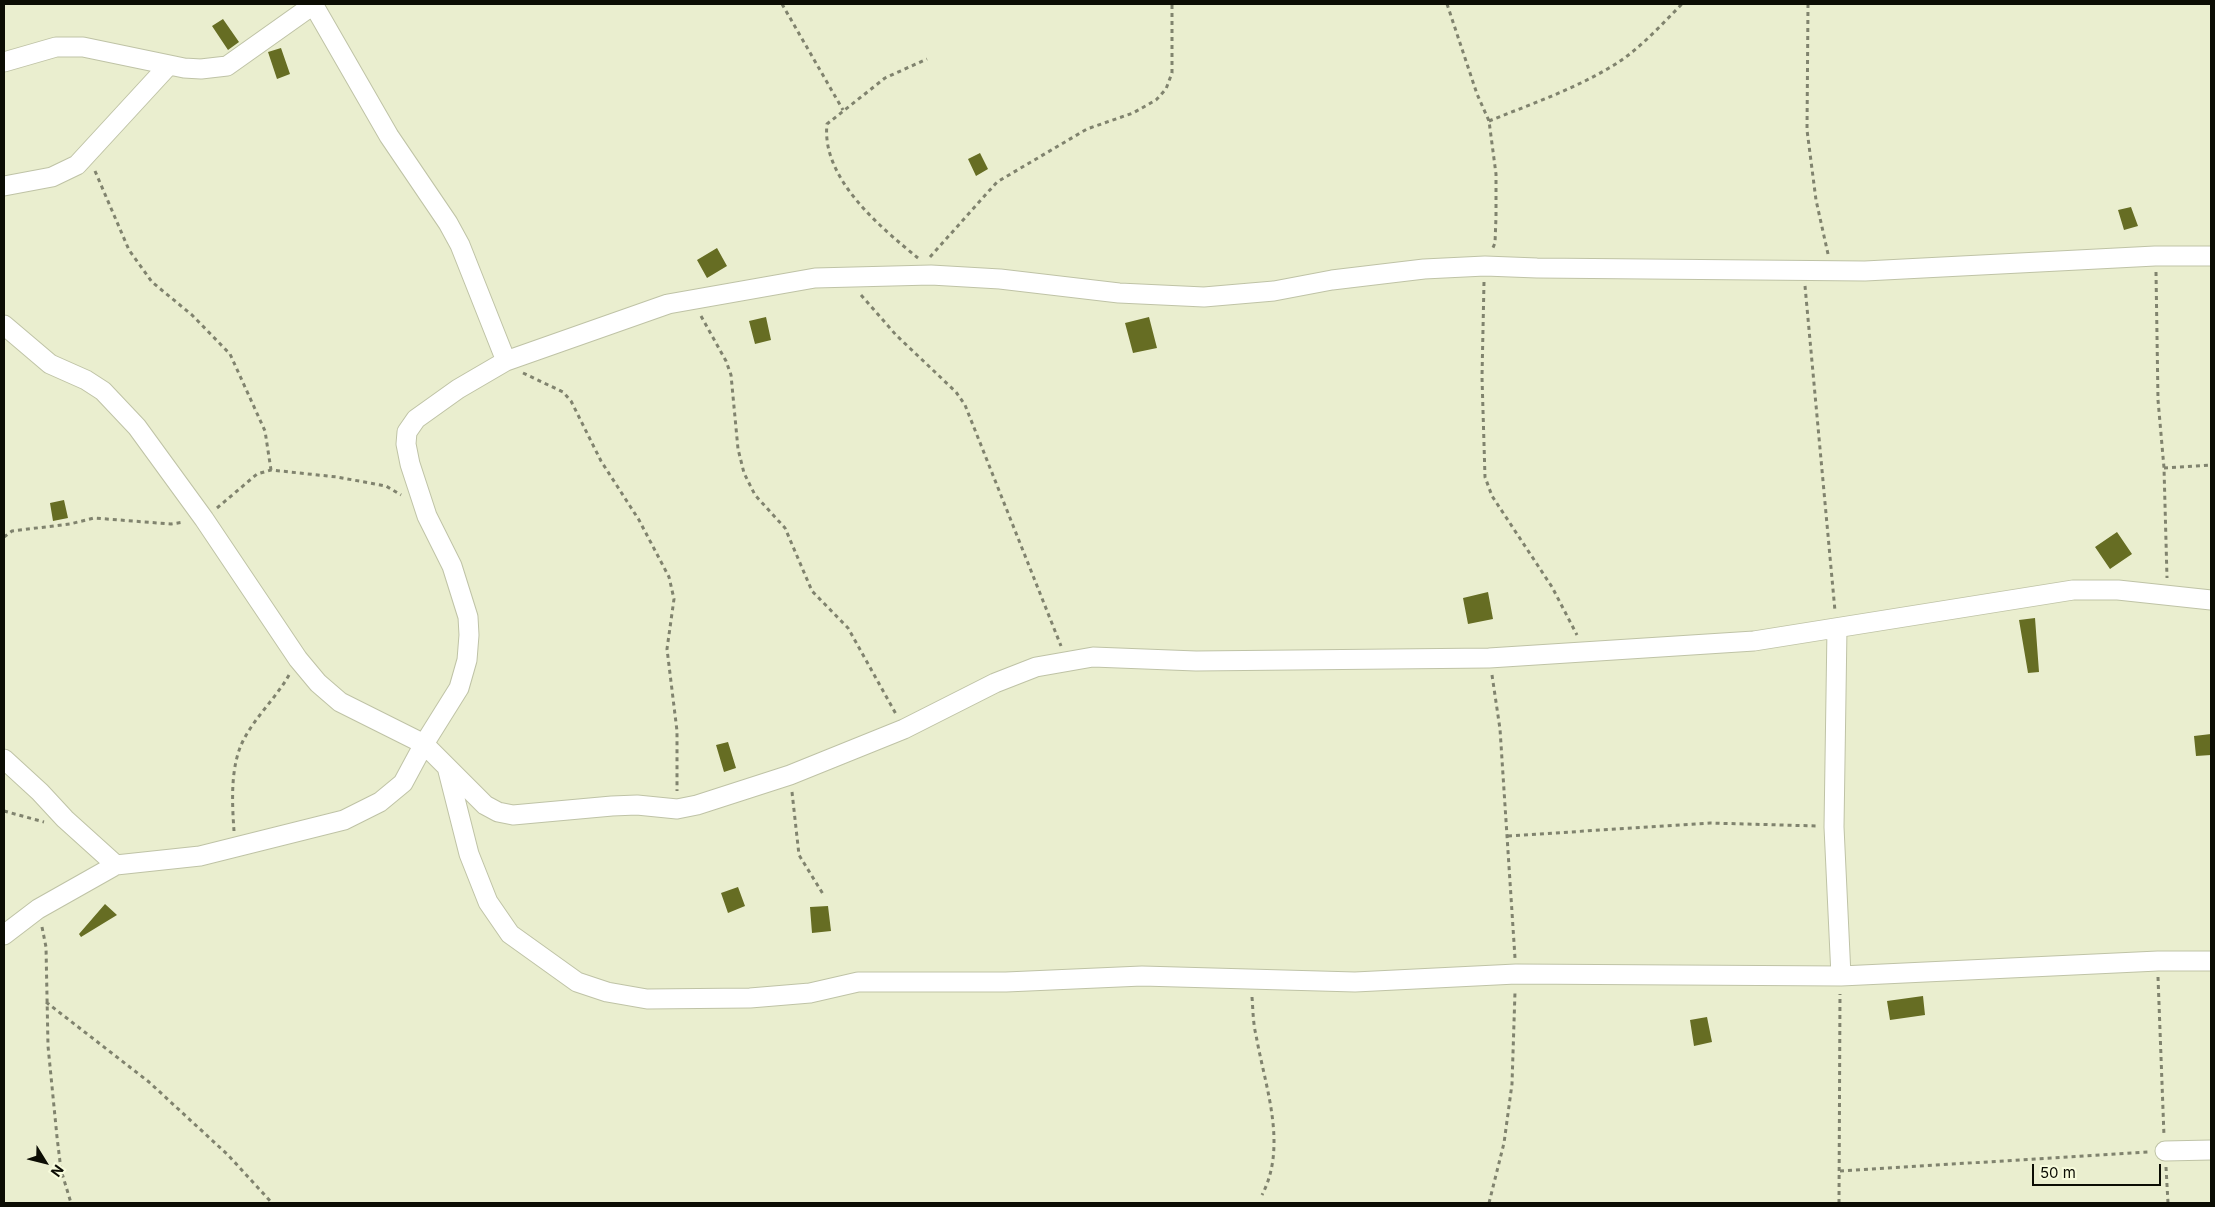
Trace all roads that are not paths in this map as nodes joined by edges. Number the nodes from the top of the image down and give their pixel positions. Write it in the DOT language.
graph roads {
  1 [pos="313,4"];
  2 [pos="4,62"];
  3 [pos="169,65"];
  4 [pos="4,186"];
  5 [pos="2211,256"];
  6 [pos="4,325"];
  7 [pos="506,361"];
  8 [pos="2211,600"];
  9 [pos="1836,628"];
  10 [pos="424,744"];
  11 [pos="4,759"];
  12 [pos="447,766"];
  13 [pos="116,865"];
  14 [pos="4,935"];
  15 [pos="2211,961"];
  16 [pos="1840,976"];
  17 [pos="2211,1150"];
  18 [pos="2165,1151"];
  1 -- 3 [label="street"];
  1 -- 7 [label="street"];
  2 -- 3 [label="street"];
  3 -- 4 [label="street"];
  5 -- 7 [label="street"];
  6 -- 10 [label="street"];
  7 -- 10 [label="street"];
  8 -- 9 [label="street"];
  9 -- 12 [label="street"];
  9 -- 16 [label="street"];
  10 -- 12 [label="street"];
  10 -- 13 [label="street"];
  11 -- 13 [label="street"];
  12 -- 16 [label="street"];
  13 -- 14 [label="street"];
  15 -- 16 [label="street"];
  17 -- 18 [label="street"];
}
